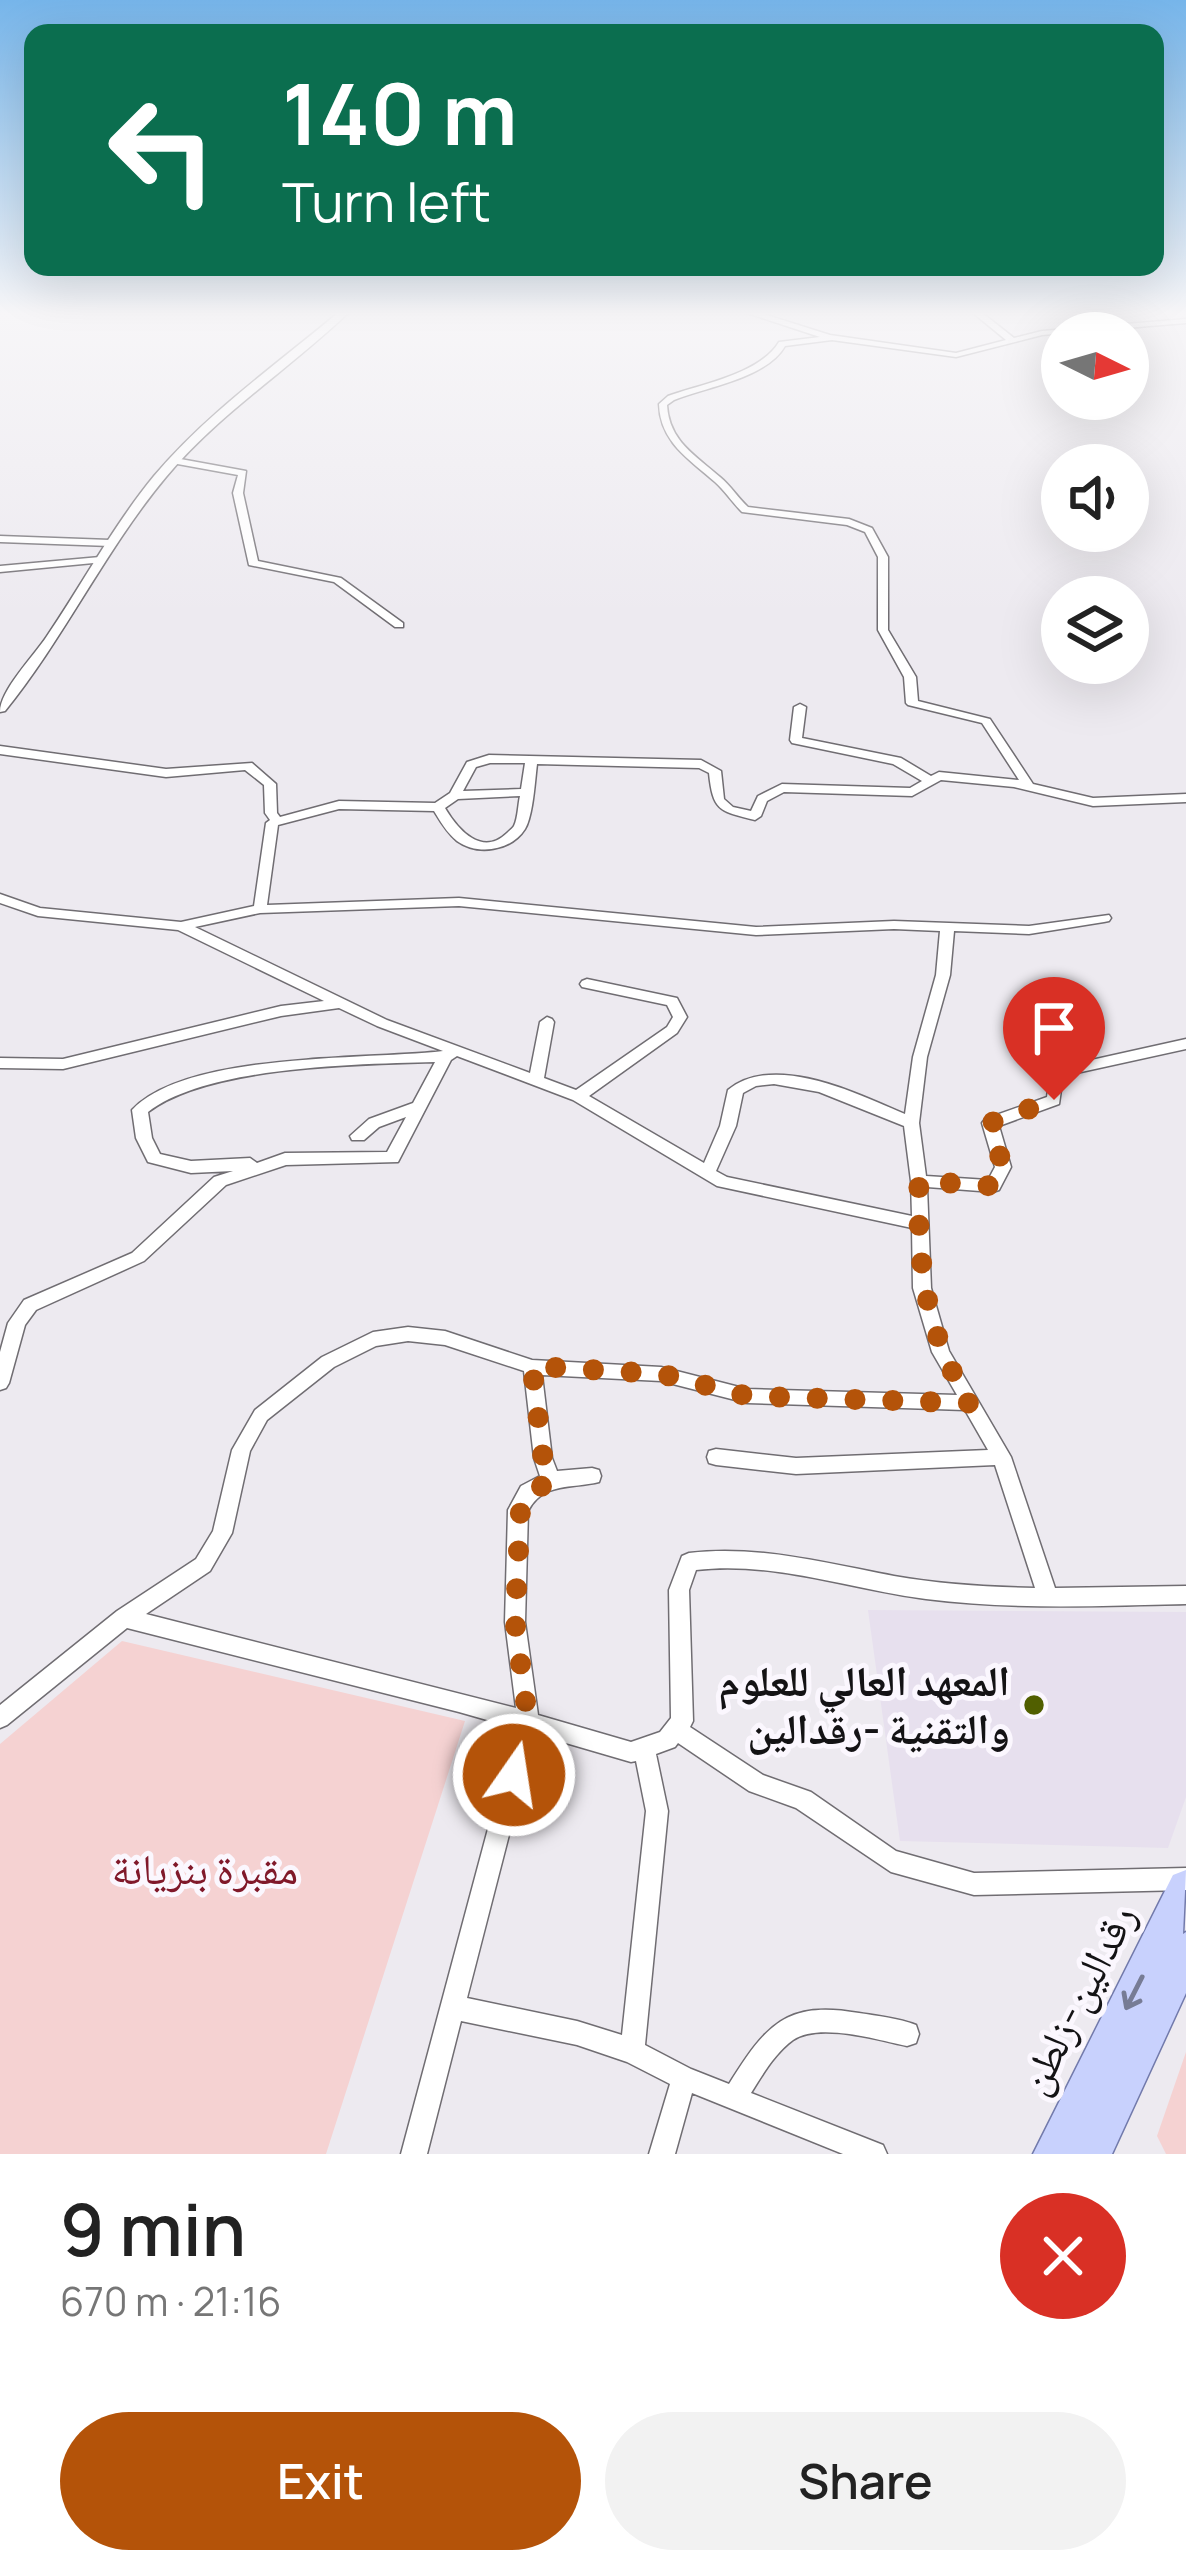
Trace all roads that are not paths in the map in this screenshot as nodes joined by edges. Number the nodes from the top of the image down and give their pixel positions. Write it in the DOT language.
graph roads {
  1 [pos="230,413"];
  2 [pos="662,413"];
  3 [pos="175,461"];
  4 [pos="0,539"];
  5 [pos="110,543"];
  6 [pos="100,560"];
  7 [pos="0,568"];
  8 [pos="399,626"];
  9 [pos="800,706"];
  10 [pos="0,708"];
  11 [pos="0,750"];
  12 [pos="532,759"];
  13 [pos="928,779"];
  14 [pos="1029,787"];
  15 [pos="526,792"];
  16 [pos="454,795"];
  17 [pos="1186,798"];
  18 [pos="438,807"];
  19 [pos="277,820"];
  20 [pos="0,898"];
  21 [pos="260,909"];
  22 [pos="1103,918"];
  23 [pos="181,926"];
  24 [pos="947,928"];
  25 [pos="587,984"];
  26 [pos="339,1004"];
  27 [pos="547,1022"];
  28 [pos="1186,1044"];
  29 [pos="450,1054"];
  30 [pos="0,1063"];
  31 [pos="536,1080"];
  32 [pos="578,1096"];
  33 [pos="418,1106"];
  34 [pos="911,1123"];
  35 [pos="358,1136"];
  36 [pos="260,1165"];
  37 [pos="708,1172"];
  38 [pos="919,1181"];
  39 [pos="918,1223"];
  40 [pos="532,1366"];
  41 [pos="0,1383"];
  42 [pos="970,1403"];
  43 [pos="716,1457"];
  44 [pos="1002,1457"];
  45 [pos="592,1476"];
  46 [pos="551,1480"];
  47 [pos="1186,1595"];
  48 [pos="1048,1598"];
  49 [pos="124,1618"];
  50 [pos="0,1718"];
  51 [pos="528,1720"];
  52 [pos="677,1731"];
  53 [pos="646,1750"];
  54 [pos="1186,1883"];
  55 [pos="1186,1951"];
  56 [pos="454,2008"];
  57 [pos="907,2033"];
  58 [pos="632,2051"];
  59 [pos="684,2078"];
  60 [pos="734,2098"];
  61 [pos="1066,2152"];
  62 [pos="414,2154"];
  63 [pos="662,2154"];
  64 [pos="874,2154"];
  1 -- 3 [label="street"];
  2 -- 14 [label="street"];
  3 -- 5 [label="street"];
  3 -- 8 [label="street"];
  4 -- 5 [label="street"];
  5 -- 6 [label="street"];
  6 -- 7 [label="street"];
  6 -- 10 [label="street"];
  9 -- 13 [label="street"];
  11 -- 19 [label="street"];
  12 -- 13 [label="street"];
  12 -- 15 [label="street"];
  12 -- 16 [label="street"];
  13 -- 14 [label="street"];
  14 -- 17 [label="street"];
  15 -- 16 [label="street"];
  15 -- 18 [label="street"];
  16 -- 18 [label="street"];
  18 -- 19 [label="street"];
  19 -- 21 [label="street"];
  20 -- 23 [label="street"];
  21 -- 23 [label="street"];
  21 -- 24 [label="street"];
  22 -- 24 [label="street"];
  23 -- 26 [label="street"];
  24 -- 34 [label="street"];
  25 -- 32 [label="street"];
  26 -- 29 [label="street"];
  26 -- 30 [label="street"];
  27 -- 31 [label="street"];
  28 -- 38 [label="street"];
  29 -- 31 [label="street"];
  29 -- 33 [label="street"];
  29 -- 36 [label="street"];
  31 -- 32 [label="street"];
  32 -- 37 [label="street"];
  33 -- 35 [label="street"];
  33 -- 36 [label="street"];
  34 -- 37 [label="street"];
  34 -- 38 [label="street"];
  36 -- 41 [label="street"];
  37 -- 39 [label="street"];
  38 -- 39 [label="street"];
  39 -- 42 [label="street"];
  40 -- 42 [label="street"];
  40 -- 46 [label="street"];
  40 -- 49 [label="street"];
  42 -- 44 [label="street"];
  43 -- 44 [label="street"];
  44 -- 48 [label="street"];
  45 -- 46 [label="street"];
  46 -- 51 [label="street"];
  47 -- 48 [label="street"];
  48 -- 52 [label="street"];
  49 -- 50 [label="street"];
  49 -- 51 [label="street"];
  51 -- 53 [label="street"];
  51 -- 56 [label="street"];
  52 -- 53 [label="street"];
  52 -- 54 [label="street"];
  53 -- 58 [label="street"];
  54 -- 61 [label="main road, رقدالين-زلطن, one-way"];
  55 -- 61 [label="main road, رقدالين-زلطن"];
  56 -- 58 [label="street"];
  56 -- 62 [label="street"];
  57 -- 60 [label="street"];
  58 -- 59 [label="street"];
  59 -- 60 [label="street"];
  59 -- 63 [label="street"];
  60 -- 64 [label="street"];
}
